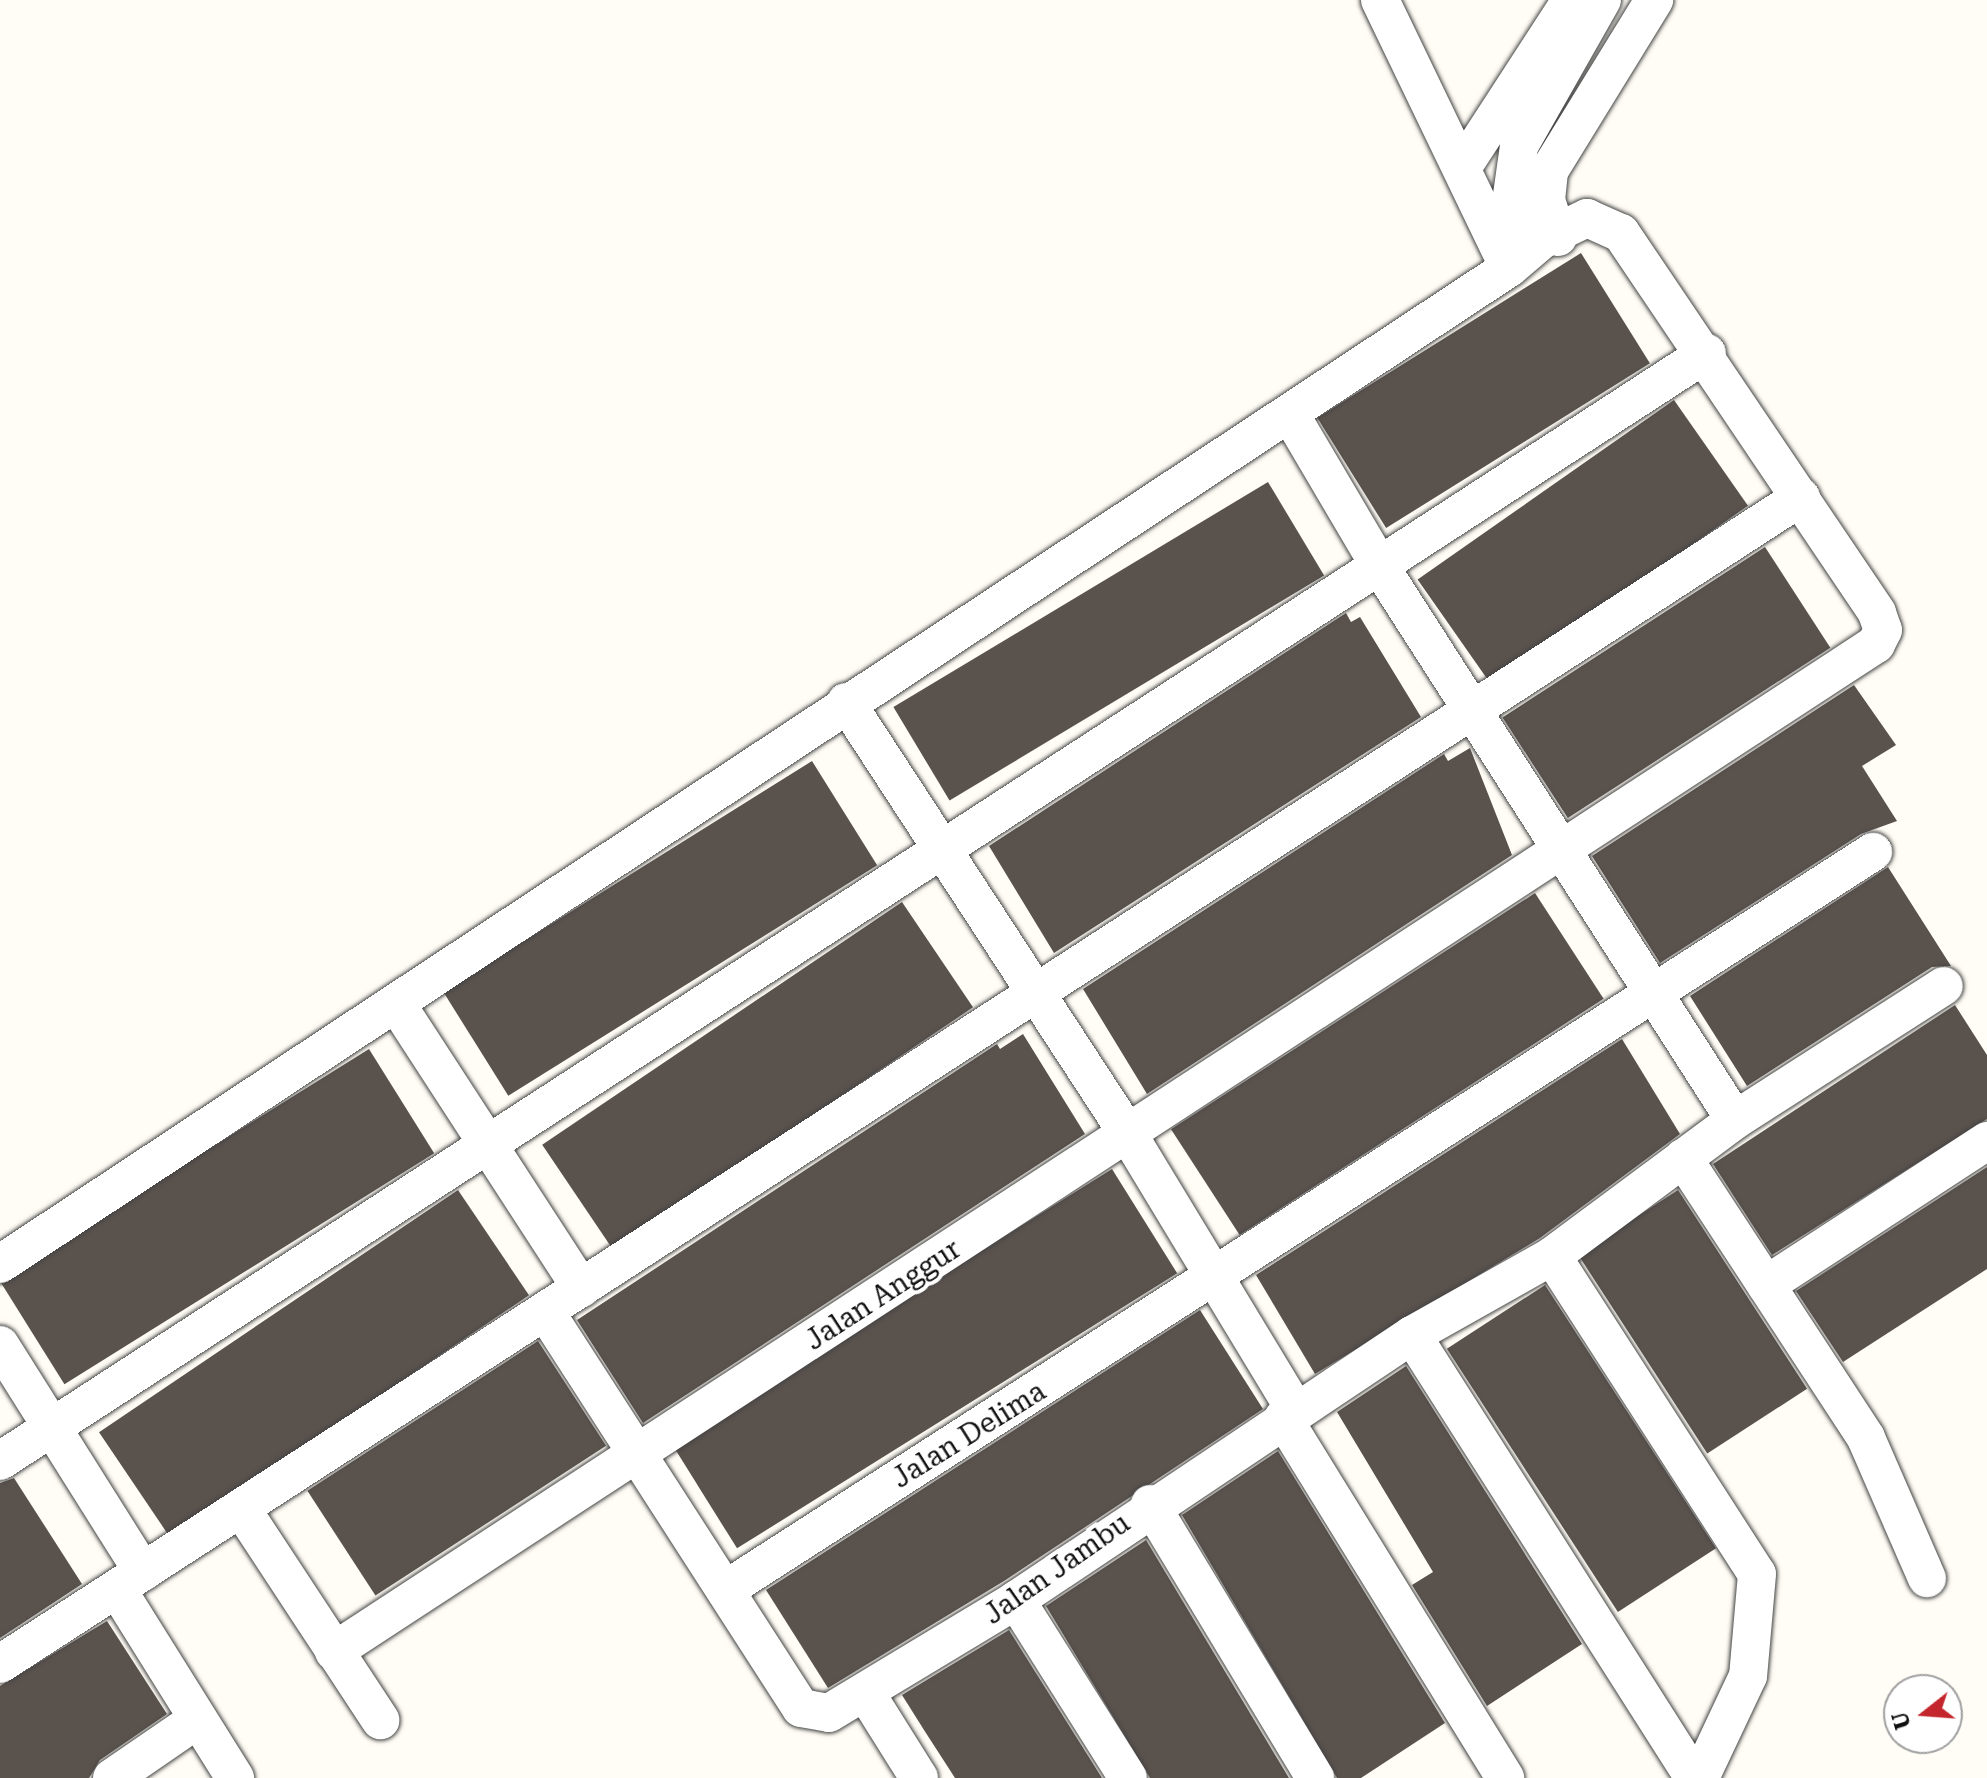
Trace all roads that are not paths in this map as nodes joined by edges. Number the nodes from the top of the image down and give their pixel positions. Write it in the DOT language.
graph roads {
  1 [pos="1380,0"];
  2 [pos="1571,0"];
  3 [pos="1602,0"];
  4 [pos="1654,0"];
  5 [pos="1462,168"];
  6 [pos="1533,250"];
  7 [pos="1707,353"];
  8 [pos="1290,414"];
  9 [pos="1801,497"];
  10 [pos="1379,565"];
  11 [pos="846,702"];
  12 [pos="1472,710"];
  13 [pos="942,849"];
  14 [pos="1563,852"];
  15 [pos="1873,852"];
  16 [pos="1944,986"];
  17 [pos="1036,993"];
  18 [pos="1654,993"];
  19 [pos="396,1003"];
  20 [pos="1735,1120"];
  21 [pos="1128,1134"];
  22 [pos="1987,1141"];
  23 [pos="486,1145"];
  24 [pos="1683,1158"];
  25 [pos="1552,1256"];
  26 [pos="0,1264"];
  27 [pos="1212,1278"];
  28 [pos="1766,1285"];
  29 [pos="581,1288"];
  30 [pos="545,1311"];
  31 [pos="1412,1335"];
  32 [pos="0,1345"];
  33 [pos="1289,1414"];
  34 [pos="51,1427"];
  35 [pos="637,1454"];
  36 [pos="0,1461"];
  37 [pos="1150,1504"];
  38 [pos="241,1508"];
  39 [pos="1927,1578"];
  40 [pos="130,1580"];
  41 [pos="725,1590"];
  42 [pos="1016,1600"];
  43 [pos="334,1651"];
  44 [pos="0,1664"];
  45 [pos="867,1695"];
  46 [pos="198,1719"];
  47 [pos="380,1720"];
  48 [pos="112,1778"];
  49 [pos="235,1778"];
  50 [pos="919,1778"];
  51 [pos="1128,1778"];
  52 [pos="1315,1778"];
  53 [pos="1505,1778"];
  54 [pos="1694,1778"];
  55 [pos="1700,1778"];
  1 -- 5 [label="street"];
  2 -- 5 [label="street"];
  3 -- 6 [label="street"];
  4 -- 6 [label="street"];
  5 -- 6 [label="street"];
  6 -- 7 [label="street, Jalan Anggur"];
  6 -- 8 [label="street"];
  7 -- 9 [label="street, Jalan Anggur"];
  7 -- 10 [label="street"];
  8 -- 10 [label="street"];
  8 -- 11 [label="street"];
  9 -- 12 [label="street"];
  9 -- 14 [label="street, Jalan Anggur"];
  10 -- 12 [label="street"];
  10 -- 13 [label="street"];
  11 -- 13 [label="street"];
  11 -- 19 [label="street"];
  12 -- 14 [label="street"];
  12 -- 17 [label="street"];
  13 -- 17 [label="street"];
  13 -- 23 [label="street"];
  14 -- 18 [label="street"];
  14 -- 21 [label="street, Jalan Anggur"];
  15 -- 18 [label="street, Jalan Delima"];
  16 -- 20 [label="street, Jalan Jambu"];
  17 -- 21 [label="street"];
  17 -- 29 [label="street"];
  18 -- 20 [label="street"];
  18 -- 27 [label="street, Jalan Delima"];
  19 -- 23 [label="street"];
  19 -- 26 [label="street"];
  20 -- 24 [label="street, Jalan Jambu"];
  21 -- 27 [label="street"];
  21 -- 35 [label="street, Jalan Anggur"];
  22 -- 28 [label="street"];
  23 -- 29 [label="street"];
  23 -- 34 [label="street"];
  24 -- 25 [label="street, Jalan Jambu"];
  24 -- 28 [label="street"];
  25 -- 31 [label="street, Jalan Jambu"];
  25 -- 55 [label="street"];
  27 -- 33 [label="street"];
  27 -- 41 [label="street, Jalan Delima"];
  28 -- 39 [label="street"];
  29 -- 30 [label="street"];
  30 -- 35 [label="street"];
  30 -- 38 [label="street"];
  31 -- 33 [label="street, Jalan Jambu"];
  31 -- 54 [label="street"];
  32 -- 34 [label="street"];
  33 -- 37 [label="street, Jalan Jambu"];
  33 -- 53 [label="street"];
  34 -- 36 [label="street"];
  34 -- 40 [label="street"];
  35 -- 41 [label="street"];
  35 -- 43 [label="street, Jalan Anggur"];
  37 -- 42 [label="street, Jalan Jambu"];
  37 -- 52 [label="street"];
  38 -- 40 [label="street"];
  38 -- 43 [label="street"];
  40 -- 44 [label="street"];
  40 -- 46 [label="street"];
  41 -- 45 [label="street, Jalan Jambu"];
  42 -- 45 [label="street, Jalan Jambu"];
  42 -- 51 [label="street"];
  43 -- 47 [label="street"];
  45 -- 50 [label="street"];
  46 -- 48 [label="street"];
  46 -- 49 [label="street"];
}
